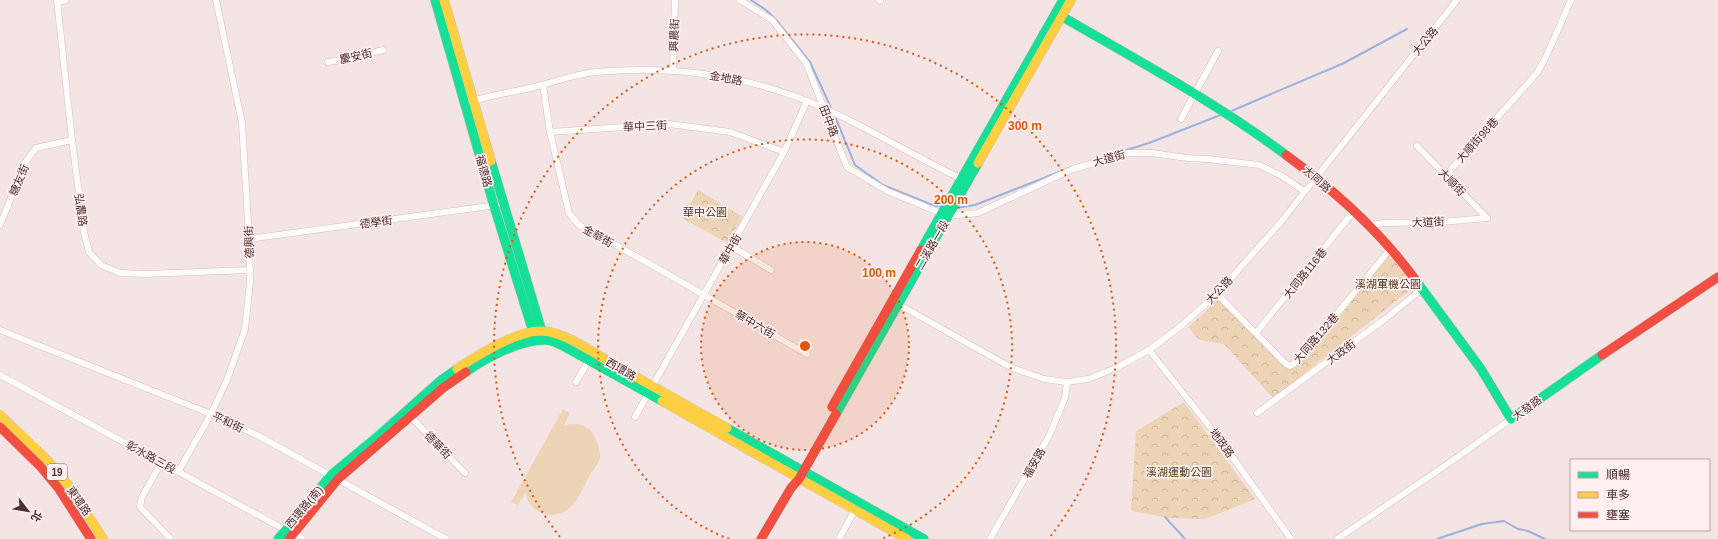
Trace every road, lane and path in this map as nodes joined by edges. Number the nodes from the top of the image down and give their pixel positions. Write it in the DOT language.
graph roads {
  1 [pos="66,0"];
  2 [pos="216,0"];
  3 [pos="435,0"];
  4 [pos="444,0"];
  5 [pos="675,0"];
  6 [pos="740,0"];
  7 [pos="1063,0"];
  8 [pos="1071,0"];
  9 [pos="1457,0"];
  10 [pos="1571,0"];
  11 [pos="57,1"];
  12 [pos="1059,14"];
  13 [pos="384,50"];
  14 [pos="1218,51"];
  15 [pos="328,62"];
  16 [pos="673,70"];
  17 [pos="543,85"];
  18 [pos="1194,94"];
  19 [pos="807,101"];
  20 [pos="470,102"];
  21 [pos="824,108"];
  22 [pos="1181,119"];
  23 [pos="550,132"];
  24 [pos="72,140"];
  25 [pos="1417,146"];
  26 [pos="784,152"];
  27 [pos="1446,175"];
  28 [pos="1315,176"];
  29 [pos="964,180"];
  30 [pos="1304,191"];
  31 [pos="498,205"];
  32 [pos="948,210"];
  33 [pos="1353,212"];
  34 [pos="1487,218"];
  35 [pos="0,225"];
  36 [pos="1369,226"];
  37 [pos="249,239"];
  38 [pos="731,246"];
  39 [pos="1391,248"];
  40 [pos="250,270"];
  41 [pos="771,270"];
  42 [pos="1718,277"];
  43 [pos="1422,289"];
  44 [pos="704,294"];
  45 [pos="1217,294"];
  46 [pos="895,302"];
  47 [pos="0,330"];
  48 [pos="537,332"];
  49 [pos="1256,334"];
  50 [pos="541,341"];
  51 [pos="1149,350"];
  52 [pos="807,354"];
  53 [pos="589,360"];
  54 [pos="0,375"];
  55 [pos="576,382"];
  56 [pos="1067,382"];
  57 [pos="650,390"];
  58 [pos="1257,413"];
  59 [pos="211,414"];
  60 [pos="0,415"];
  61 [pos="411,417"];
  62 [pos="635,417"];
  63 [pos="1511,419"];
  64 [pos="0,427"];
  65 [pos="161,463"];
  66 [pos="178,472"];
  67 [pos="465,473"];
  68 [pos="798,474"];
  69 [pos="334,477"];
  70 [pos="857,506"];
  71 [pos="289,534"];
  72 [pos="919,538"];
  73 [pos="92,539"];
  74 [pos="103,539"];
  75 [pos="171,539"];
  76 [pos="278,539"];
  77 [pos="302,539"];
  78 [pos="446,539"];
  79 [pos="762,539"];
  80 [pos="839,539"];
  81 [pos="907,539"];
  82 [pos="990,539"];
  83 [pos="1291,539"];
  84 [pos="1337,539"];
  1 -- 11 [label="street"];
  2 -- 37 [label="street, 德興街"];
  3 -- 20 [label="main road, 福德路"];
  4 -- 20 [label="main road, 福德路"];
  5 -- 16 [label="street, 興農街"];
  6 -- 21 [label="street, 田中路"];
  7 -- 12 [label="main road, 二溪路一段"];
  8 -- 12 [label="main road, 二溪路一段"];
  9 -- 28 [label="street, 大公路"];
  10 -- 27 [label="street, 大順街98巷"];
  11 -- 24 [label="street, 弘農路"];
  12 -- 18 [label="main road, 大同路"];
  12 -- 29 [label="main road, 二溪路一段"];
  13 -- 15 [label="street, 慶安街"];
  14 -- 18 [label="street"];
  16 -- 17 [label="street, 金地路"];
  16 -- 19 [label="street, 金地路"];
  17 -- 20 [label="street, 金地路"];
  17 -- 23 [label="street"];
  18 -- 22 [label="street"];
  18 -- 28 [label="main road, 大同路"];
  19 -- 21 [label="street, 金地路"];
  19 -- 26 [label="street, 華中街"];
  20 -- 31 [label="main road, 福德路"];
  21 -- 29 [label="street, 金地路"];
  21 -- 32 [label="street, 田中路"];
  23 -- 26 [label="street, 華中三街"];
  23 -- 44 [label="street, 金華街"];
  24 -- 35 [label="street, 糖友街"];
  24 -- 40 [label="street, 弘農路"];
  25 -- 27 [label="street, 大順街"];
  26 -- 38 [label="street, 華中街"];
  27 -- 34 [label="street, 大順街"];
  28 -- 30 [label="street, 大公路"];
  28 -- 33 [label="main road, 大同路"];
  29 -- 32 [label="main road, 二溪路一段"];
  30 -- 32 [label="street, 大道街"];
  30 -- 45 [label="street, 大公路"];
  31 -- 37 [label="street, 德學街"];
  31 -- 48 [label="main road, 福德路"];
  32 -- 46 [label="main road, 二溪路一段"];
  33 -- 36 [label="main road, 大同路"];
  33 -- 49 [label="street, 大同路116巷"];
  34 -- 36 [label="street, 大道街"];
  36 -- 39 [label="main road, 大同路"];
  37 -- 40 [label="street, 德興街"];
  38 -- 41 [label="street"];
  38 -- 44 [label="street, 華中街"];
  39 -- 43 [label="main road, 大同路"];
  39 -- 49 [label="street, 大同路132巷"];
  40 -- 59 [label="street, 德興街"];
  42 -- 63 [label="main road, 大發路"];
  43 -- 58 [label="street, 大政街"];
  43 -- 63 [label="main road, 大同路"];
  44 -- 52 [label="street, 華中六街"];
  44 -- 57 [label="street, 華中街"];
  45 -- 49 [label="street, 大同路132巷"];
  45 -- 51 [label="street, 大公路"];
  46 -- 56 [label="street, 大公路"];
  46 -- 68 [label="main road, 二溪路一段"];
  47 -- 59 [label="street, 平和街"];
  48 -- 50 [label="main road, 福德路"];
  48 -- 57 [label="main road, 西環路"];
  48 -- 69 [label="main road, 西環路"];
  50 -- 53 [label="main road, 西環路"];
  50 -- 61 [label="main road"];
  51 -- 56 [label="street, 大公路"];
  51 -- 83 [label="street, 地政路"];
  53 -- 55 [label="street"];
  53 -- 57 [label="main road, 西環路"];
  54 -- 65 [label="street, 彰水路三段"];
  56 -- 82 [label="street, 福安路"];
  57 -- 62 [label="street, 華中街"];
  57 -- 68 [label="main road, 西環路"];
  59 -- 66 [label="street, 德興街"];
  59 -- 69 [label="street, 平和街"];
  60 -- 74 [label="main road, 東環路 / 19"];
  61 -- 67 [label="street, 德華街"];
  61 -- 69 [label="main road"];
  63 -- 84 [label="street, 大發路"];
  64 -- 73 [label="main road, 東環路 / 19"];
  65 -- 66 [label="street, 彰水路三段"];
  65 -- 75 [label="street"];
  66 -- 71 [label="street, 彰水路三段"];
  68 -- 70 [label="main road, 西環路"];
  68 -- 79 [label="main road, 二溪路一段"];
  69 -- 71 [label="main road, 西環路(南)"];
  69 -- 78 [label="street, 平和街"];
  70 -- 72 [label="main road, 西環路"];
  70 -- 80 [label="street"];
  70 -- 81 [label="main road, 西環路"];
  71 -- 76 [label="main road, 西環路(南)"];
  71 -- 77 [label="street, 彰水路三段"];
}
